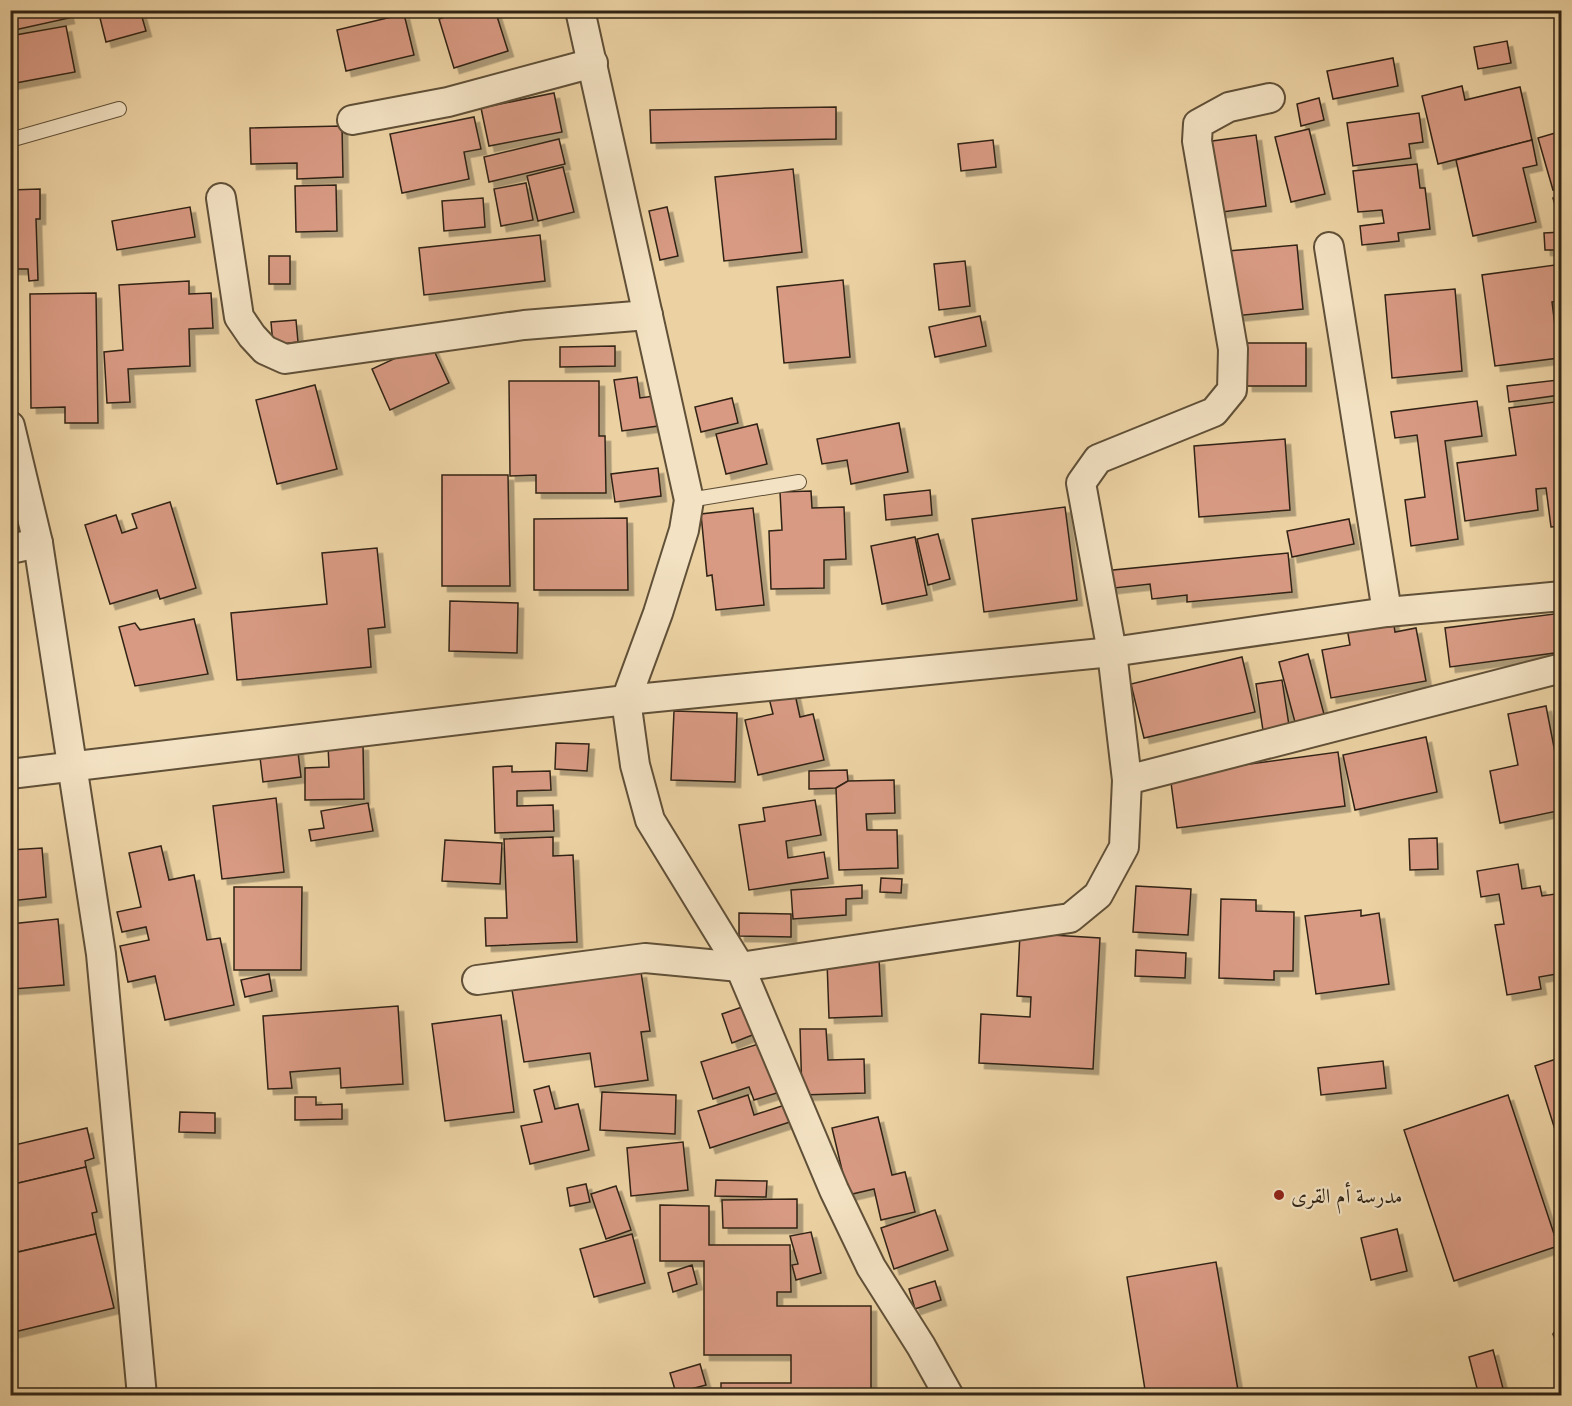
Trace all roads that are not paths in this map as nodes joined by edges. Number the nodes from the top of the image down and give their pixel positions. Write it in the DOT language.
graph roads {
  1 [pos="580,10"];
  2 [pos="593,63"];
  3 [pos="1270,98"];
  4 [pos="119,109"];
  5 [pos="352,120"];
  6 [pos="10,140"];
  7 [pos="221,198"];
  8 [pos="1329,247"];
  9 [pos="648,315"];
  10 [pos="10,426"];
  11 [pos="799,482"];
  12 [pos="689,500"];
  13 [pos="38,543"];
  14 [pos="10,549"];
  15 [pos="1562,596"];
  16 [pos="1387,612"];
  17 [pos="1112,652"];
  18 [pos="1562,668"];
  19 [pos="626,700"];
  20 [pos="72,766"];
  21 [pos="10,774"];
  22 [pos="1127,780"];
  23 [pos="740,967"];
  24 [pos="477,980"];
  25 [pos="142,1395"];
  26 [pos="949,1395"];
  1 -- 2 [label="street"];
  2 -- 5 [label="street"];
  2 -- 9 [label="street"];
  3 -- 17 [label="street"];
  4 -- 6 [label="lane"];
  7 -- 9 [label="street"];
  8 -- 16 [label="street"];
  9 -- 12 [label="street"];
  10 -- 13 [label="street"];
  11 -- 12 [label="lane"];
  12 -- 19 [label="street"];
  13 -- 14 [label="street"];
  13 -- 20 [label="street"];
  15 -- 16 [label="street"];
  16 -- 17 [label="street"];
  17 -- 19 [label="street"];
  17 -- 22 [label="street"];
  18 -- 22 [label="street"];
  19 -- 20 [label="street"];
  19 -- 23 [label="street"];
  20 -- 21 [label="street"];
  20 -- 25 [label="street"];
  22 -- 23 [label="street"];
  23 -- 24 [label="street"];
  23 -- 26 [label="street"];
}
